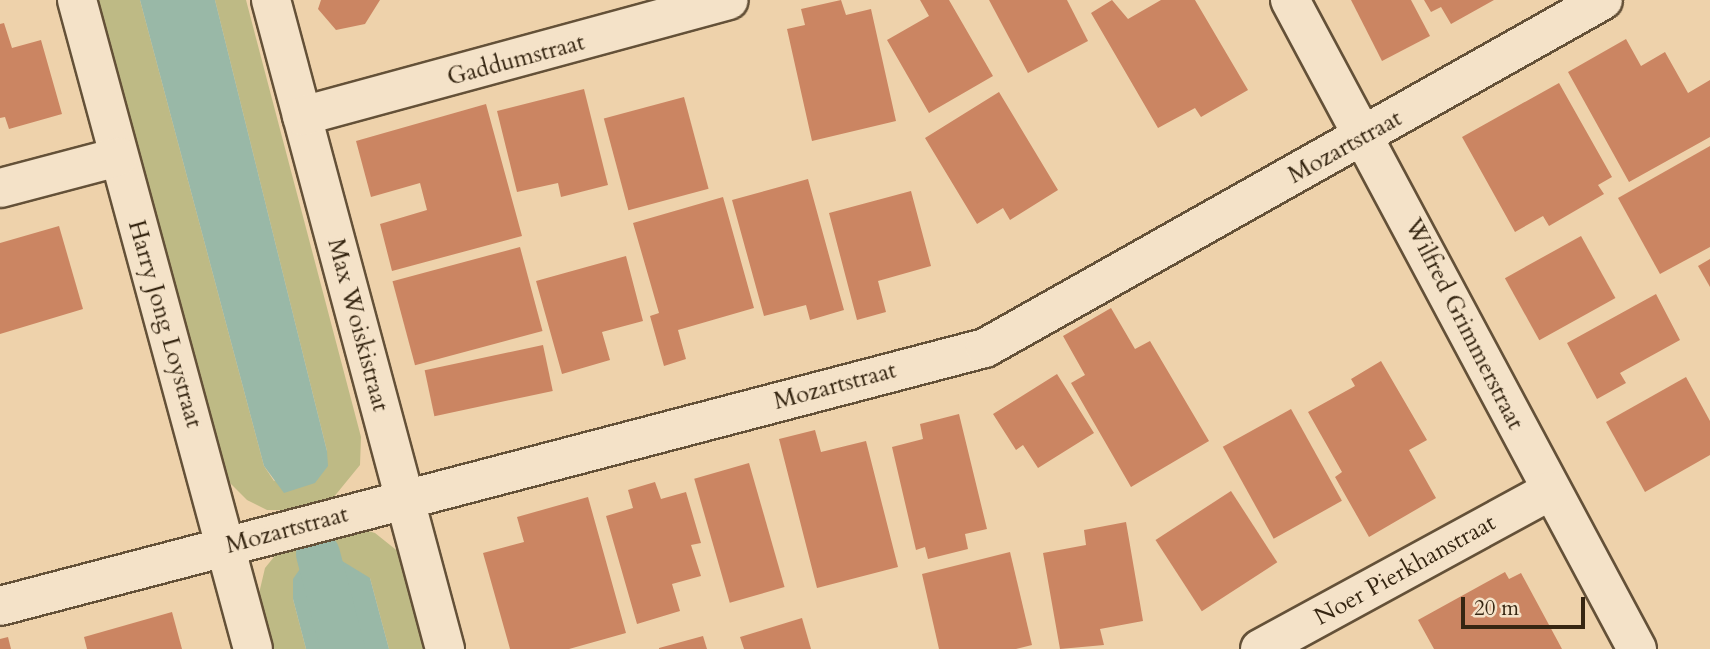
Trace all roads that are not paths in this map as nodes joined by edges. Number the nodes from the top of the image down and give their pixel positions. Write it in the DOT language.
graph roads {
  1 [pos="77,0"];
  2 [pos="271,0"];
  3 [pos="729,0"];
  4 [pos="1290,0"];
  5 [pos="1603,0"];
  6 [pos="302,116"];
  7 [pos="1366,135"];
  8 [pos="118,157"];
  9 [pos="0,188"];
  10 [pos="1550,491"];
  11 [pos="404,498"];
  12 [pos="228,547"];
  13 [pos="0,606"];
  14 [pos="253,649"];
  15 [pos="445,649"];
  16 [pos="1260,649"];
  17 [pos="1637,649"];
  1 -- 8 [label="street, Harry Jong Loystraat"];
  2 -- 6 [label="street, Max Woiskistraat"];
  3 -- 6 [label="street, Gaddumstraat"];
  4 -- 7 [label="street, Wilfred Grimmerstraat"];
  5 -- 7 [label="street, Mozartstraat"];
  6 -- 11 [label="street, Max Woiskistraat"];
  7 -- 10 [label="street, Wilfred Grimmerstraat"];
  7 -- 11 [label="street, Mozartstraat"];
  8 -- 9 [label="street"];
  8 -- 12 [label="street, Harry Jong Loystraat"];
  10 -- 16 [label="street, Noer Pierkhanstraat"];
  10 -- 17 [label="street, Wilfred Grimmerstraat"];
  11 -- 12 [label="street, Mozartstraat"];
  11 -- 15 [label="street, Max Woiskistraat"];
  12 -- 13 [label="street, Mozartstraat"];
  12 -- 14 [label="street, Harry Jong Loystraat"];
}
